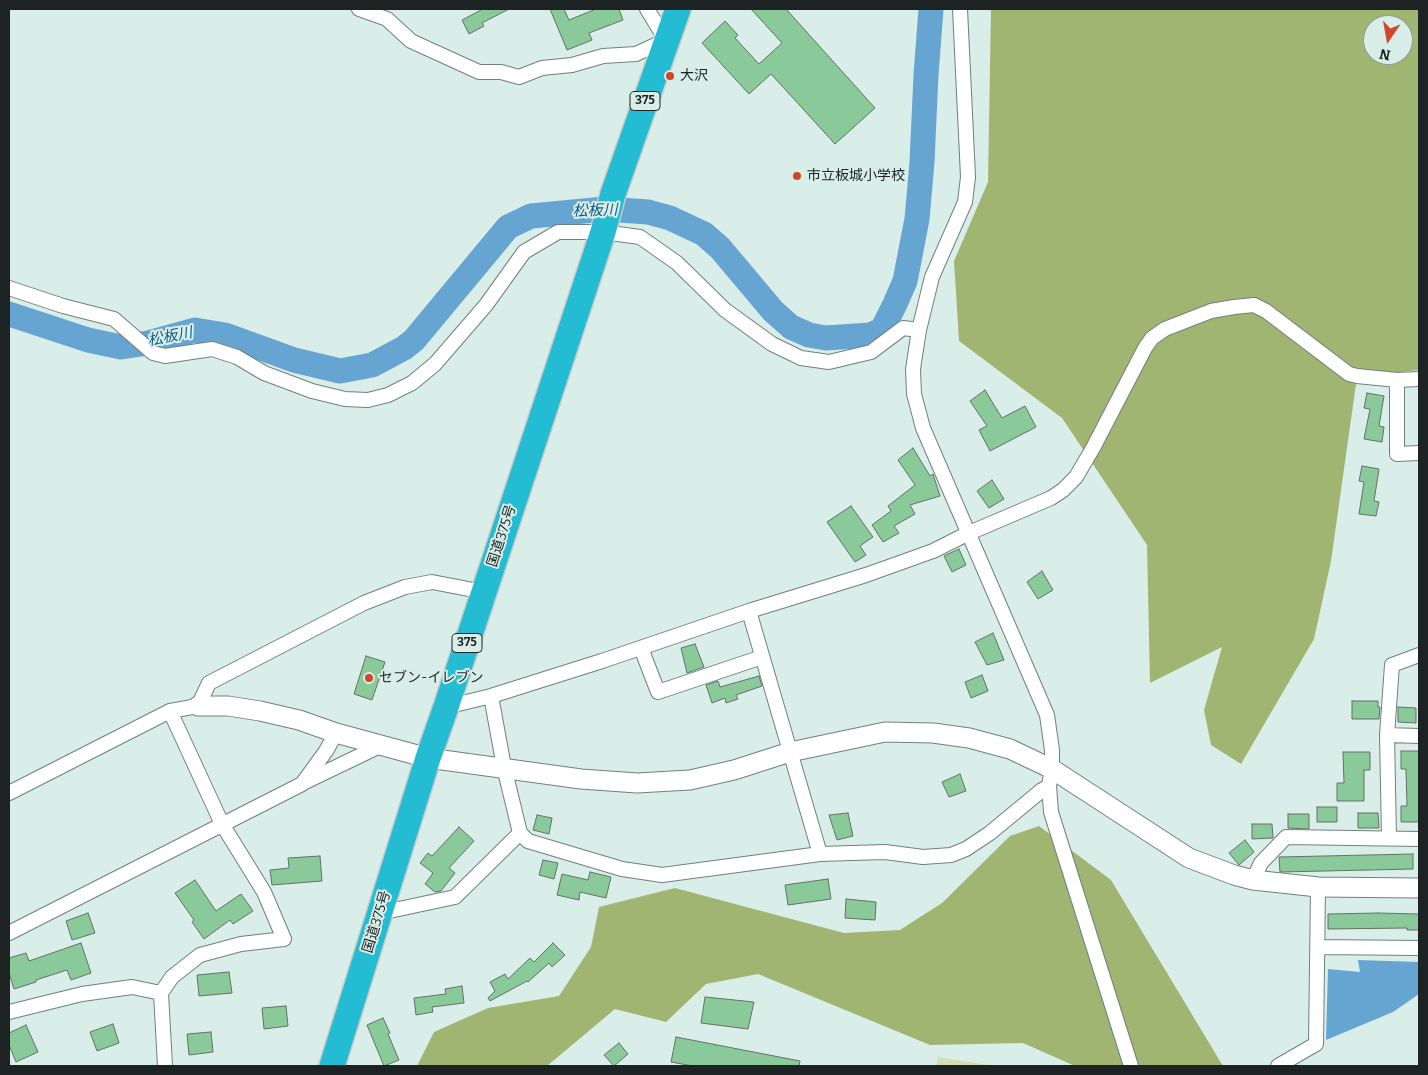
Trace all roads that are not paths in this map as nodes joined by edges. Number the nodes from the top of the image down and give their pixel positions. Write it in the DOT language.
graph roads {
  1 [pos="359,9"];
  2 [pos="647,9"];
  3 [pos="678,9"];
  4 [pos="960,9"];
  5 [pos="666,40"];
  6 [pos="604,226"];
  7 [pos="9,288"];
  8 [pos="919,330"];
  9 [pos="1419,379"];
  10 [pos="1397,380"];
  11 [pos="1419,453"];
  12 [pos="969,533"];
  13 [pos="484,592"];
  14 [pos="749,611"];
  15 [pos="641,648"];
  16 [pos="1419,655"];
  17 [pos="762,657"];
  18 [pos="491,696"];
  19 [pos="198,706"];
  20 [pos="446,707"];
  21 [pos="170,711"];
  22 [pos="336,733"];
  23 [pos="1387,735"];
  24 [pos="1419,736"];
  25 [pos="382,746"];
  26 [pos="790,752"];
  27 [pos="428,758"];
  28 [pos="504,767"];
  29 [pos="1050,777"];
  30 [pos="302,784"];
  31 [pos="9,793"];
  32 [pos="222,824"];
  33 [pos="520,833"];
  34 [pos="1389,838"];
  35 [pos="1419,839"];
  36 [pos="820,854"];
  37 [pos="1253,880"];
  38 [pos="1318,887"];
  39 [pos="1419,888"];
  40 [pos="380,913"];
  41 [pos="9,933"];
  42 [pos="1318,947"];
  43 [pos="1419,948"];
  44 [pos="161,993"];
  45 [pos="9,1012"];
  46 [pos="165,1066"];
  47 [pos="332,1066"];
  48 [pos="1131,1066"];
  49 [pos="1278,1066"];
  1 -- 5 [label="street"];
  2 -- 5 [label="street"];
  3 -- 5 [label="highway, 国道375号 / 375"];
  4 -- 8 [label="street"];
  5 -- 6 [label="highway, 国道375号 / 375"];
  6 -- 7 [label="street"];
  6 -- 8 [label="street"];
  6 -- 13 [label="highway, 国道375号 / 375"];
  8 -- 12 [label="street"];
  9 -- 10 [label="street"];
  10 -- 11 [label="street"];
  10 -- 12 [label="street"];
  12 -- 14 [label="street"];
  12 -- 29 [label="street"];
  13 -- 19 [label="street"];
  13 -- 20 [label="highway, 国道375号 / 375"];
  14 -- 15 [label="street"];
  14 -- 17 [label="street"];
  15 -- 17 [label="street"];
  15 -- 18 [label="street"];
  16 -- 23 [label="street"];
  17 -- 26 [label="street"];
  18 -- 20 [label="street"];
  18 -- 28 [label="street"];
  19 -- 21 [label="street"];
  19 -- 22 [label="street"];
  20 -- 27 [label="highway, 国道375号 / 375"];
  21 -- 31 [label="street"];
  21 -- 32 [label="street"];
  22 -- 25 [label="street"];
  22 -- 30 [label="street"];
  23 -- 24 [label="street"];
  23 -- 34 [label="street"];
  25 -- 27 [label="street"];
  25 -- 30 [label="street"];
  26 -- 28 [label="street"];
  26 -- 29 [label="street"];
  26 -- 36 [label="street"];
  27 -- 28 [label="street"];
  27 -- 40 [label="highway, 国道375号 / 375"];
  28 -- 33 [label="street"];
  29 -- 36 [label="street"];
  29 -- 37 [label="street"];
  29 -- 48 [label="street"];
  30 -- 32 [label="street"];
  32 -- 41 [label="street"];
  32 -- 44 [label="street"];
  33 -- 36 [label="street"];
  33 -- 40 [label="street"];
  34 -- 35 [label="street"];
  34 -- 37 [label="street"];
  37 -- 38 [label="street"];
  38 -- 39 [label="street"];
  38 -- 42 [label="street"];
  40 -- 47 [label="highway, 国道375号 / 375"];
  42 -- 43 [label="street"];
  42 -- 49 [label="street"];
  44 -- 45 [label="street"];
  44 -- 46 [label="street"];
}
